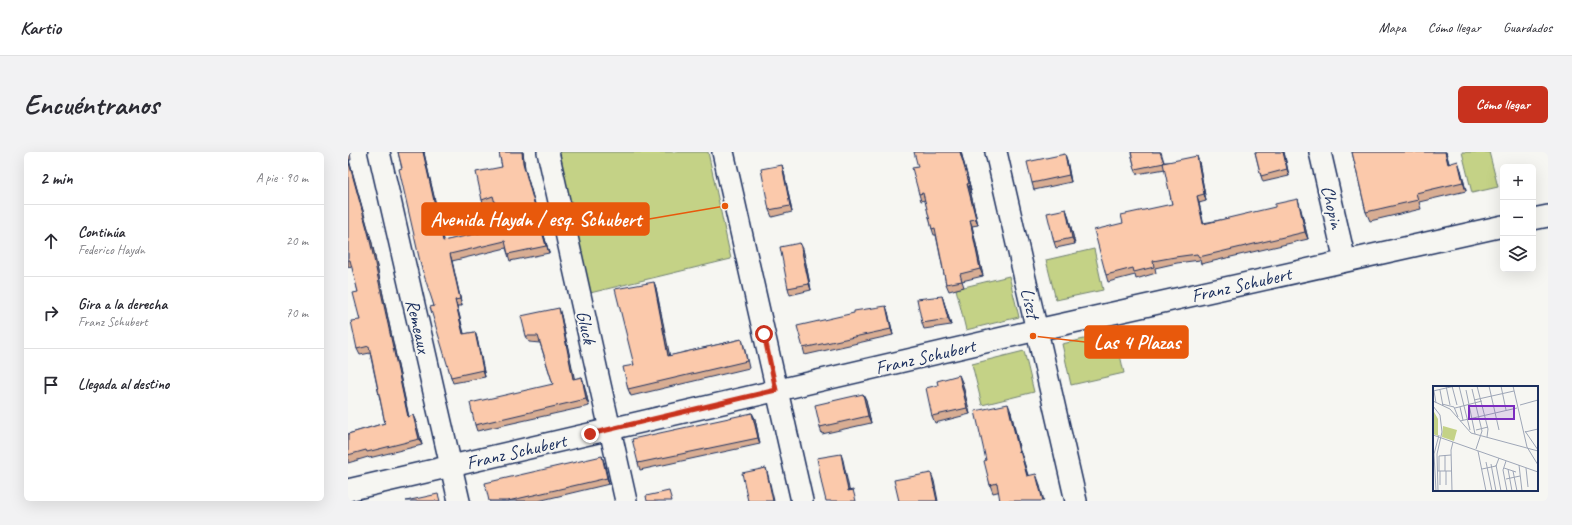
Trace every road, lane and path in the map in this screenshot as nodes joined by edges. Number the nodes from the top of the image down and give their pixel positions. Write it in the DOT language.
graph roads {
  1 [pos="379,152"];
  2 [pos="548,152"];
  3 [pos="723,152"];
  4 [pos="996,152"];
  5 [pos="1320,152"];
  6 [pos="1548,216"];
  7 [pos="1536,218"];
  8 [pos="1500,227"];
  9 [pos="1345,261"];
  10 [pos="1037,330"];
  11 [pos="776,390"];
  12 [pos="610,429"];
  13 [pos="451,466"];
  14 [pos="348,490"];
  15 [pos="458,501"];
  16 [pos="626,501"];
  17 [pos="802,501"];
  18 [pos="1076,501"];
  1 -- 13 [label="street, Remeaux"];
  2 -- 12 [label="street, Gluck"];
  3 -- 11 [label="street"];
  4 -- 10 [label="street, Liszt"];
  5 -- 9 [label="street, Chopin"];
  6 -- 7 [label="street"];
  8 -- 9 [label="street, Franz Schubert"];
  9 -- 10 [label="street, Franz Schubert"];
  10 -- 11 [label="street, Franz Schubert"];
  10 -- 18 [label="street, Liszt"];
  11 -- 12 [label="street, Franz Schubert"];
  11 -- 17 [label="street"];
  12 -- 13 [label="street, Franz Schubert"];
  12 -- 16 [label="street, Gluck"];
  13 -- 14 [label="street, Franz Schubert"];
  13 -- 15 [label="street, Remeaux"];
}
